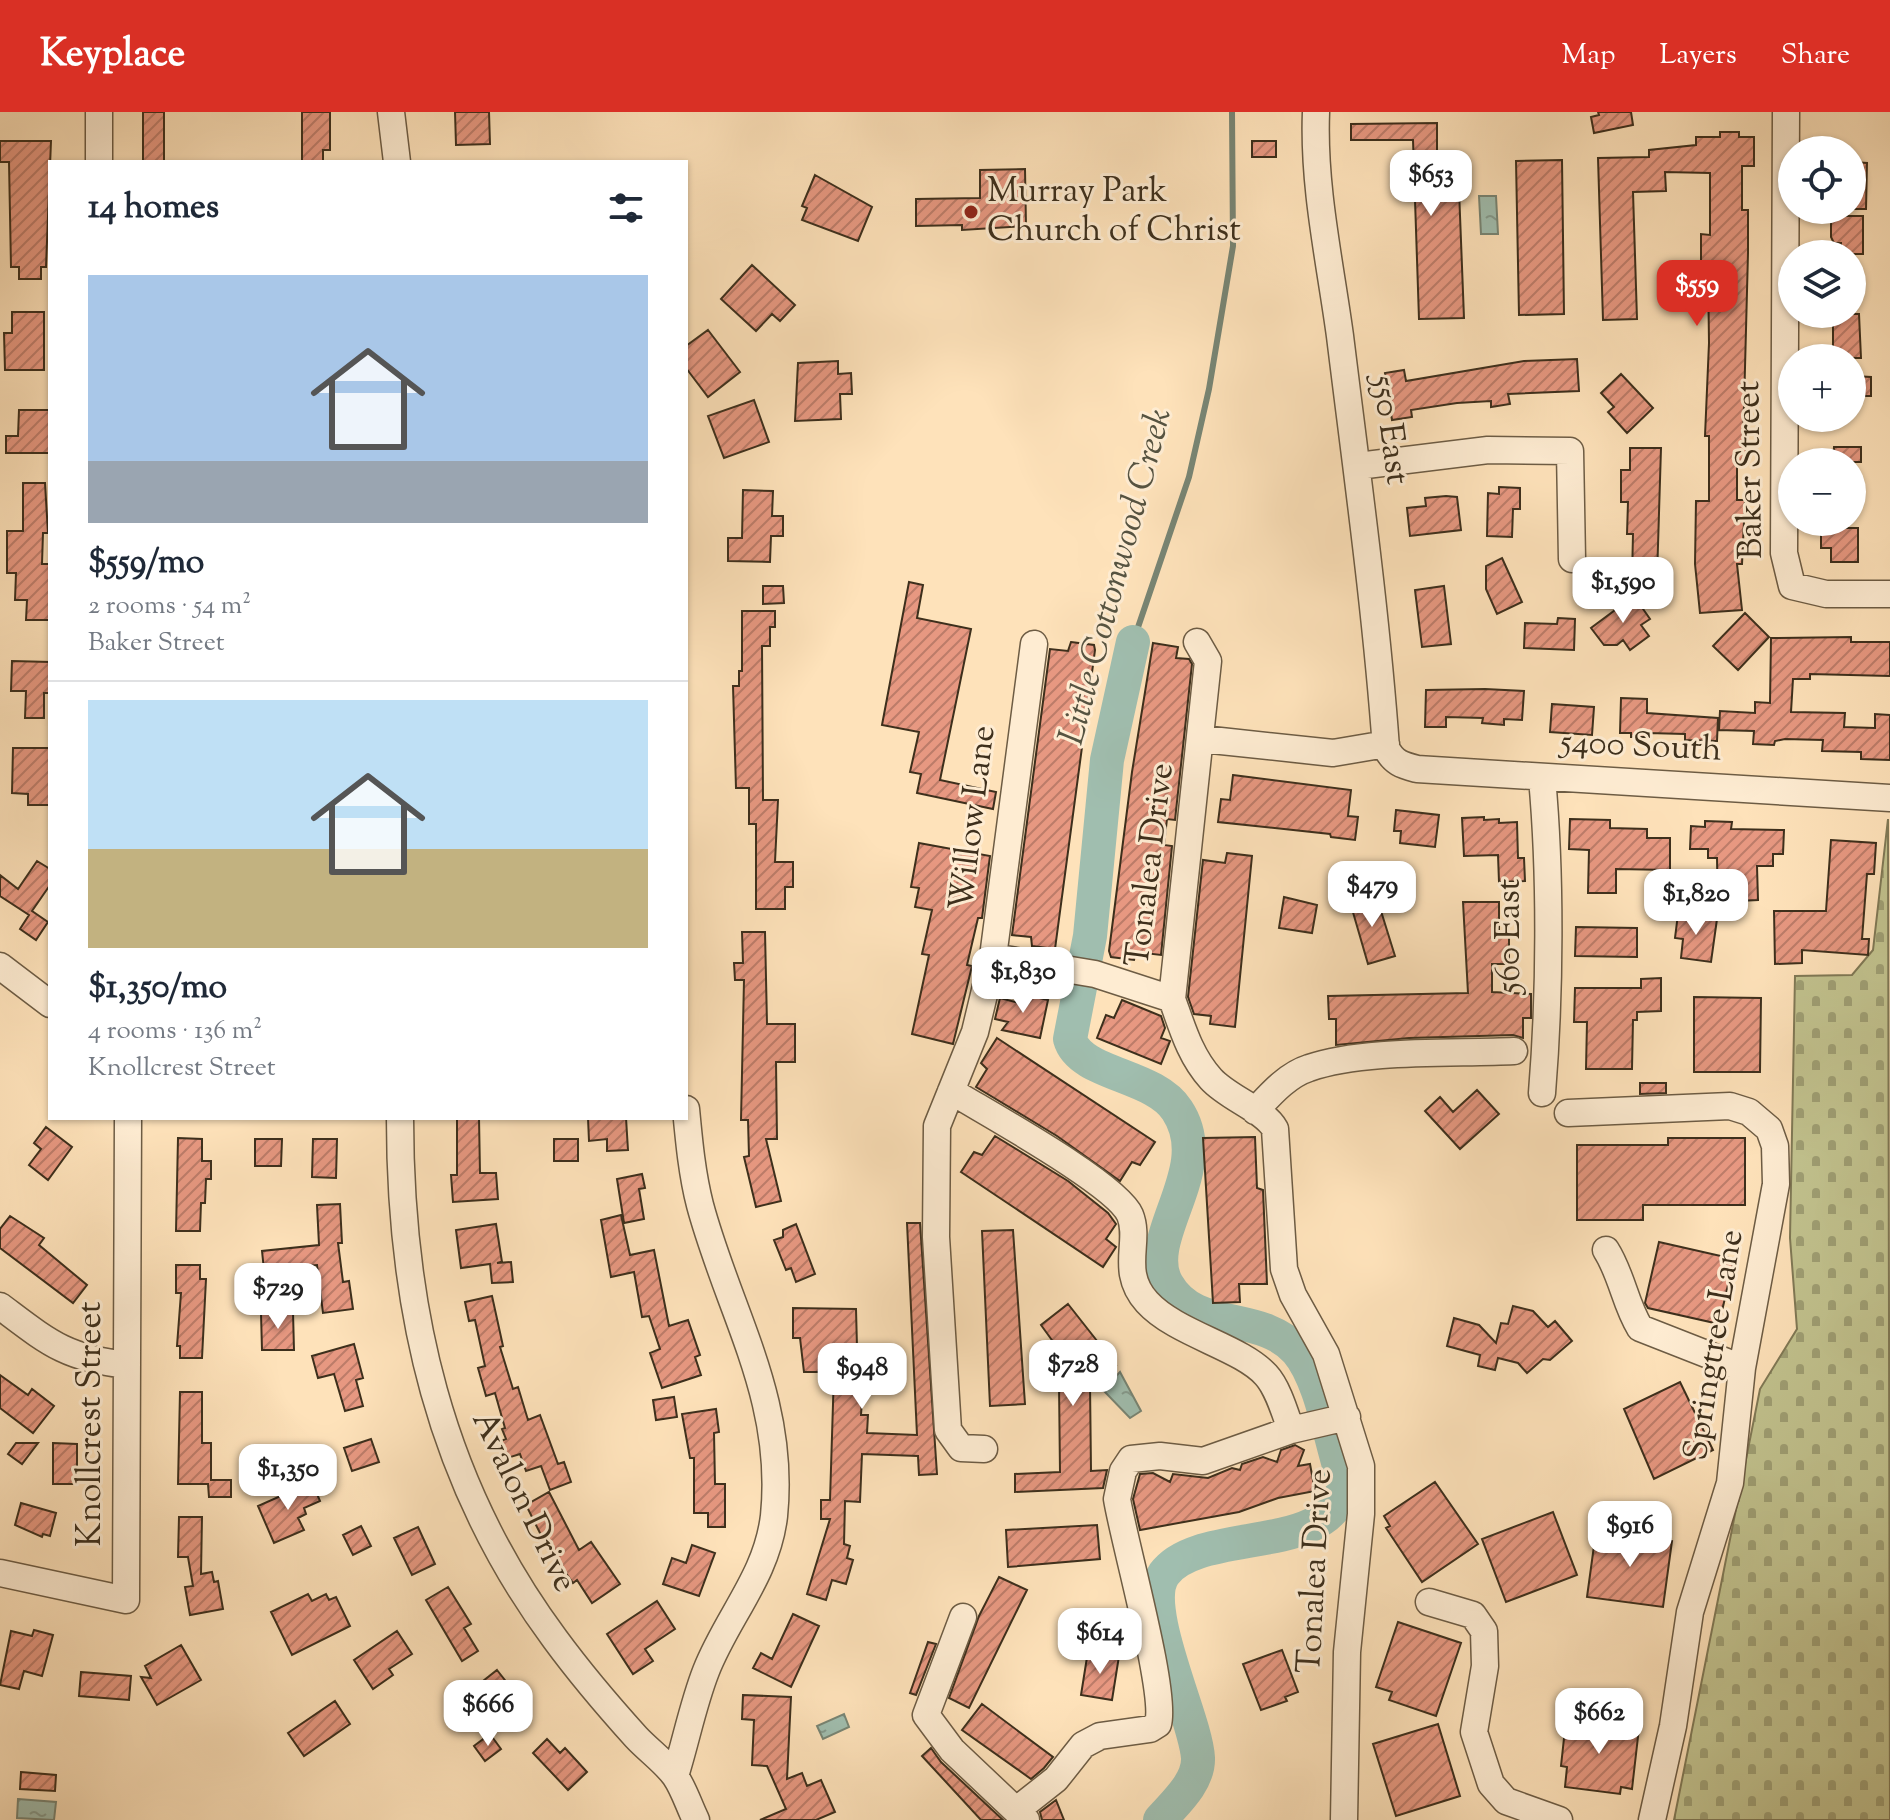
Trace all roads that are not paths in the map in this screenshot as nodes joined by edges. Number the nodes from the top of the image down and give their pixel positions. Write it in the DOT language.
graph roads {
  1 [pos="99,112"];
  2 [pos="391,112"];
  3 [pos="1316,112"];
  4 [pos="1786,112"];
  5 [pos="99,160"];
  6 [pos="397,160"];
  7 [pos="1358,466"];
  8 [pos="1572,559"];
  9 [pos="1890,594"];
  10 [pos="1197,642"];
  11 [pos="1034,644"];
  12 [pos="1202,739"];
  13 [pos="1388,751"];
  14 [pos="1542,778"];
  15 [pos="1890,798"];
  16 [pos="993,957"];
  17 [pos="0,966"];
  18 [pos="1172,999"];
  19 [pos="48,1002"];
  20 [pos="1514,1051"];
  21 [pos="951,1091"];
  22 [pos="1542,1093"];
  23 [pos="1255,1111"];
  24 [pos="1568,1113"];
  25 [pos="128,1120"];
  26 [pos="400,1120"];
  27 [pos="688,1120"];
  28 [pos="1606,1250"];
  29 [pos="0,1306"];
  30 [pos="127,1365"];
  31 [pos="1742,1368"];
  32 [pos="1320,1424"];
  33 [pos="984,1449"];
  34 [pos="0,1573"];
  35 [pos="1429,1602"];
  36 [pos="963,1617"];
  37 [pos="675,1776"];
  38 [pos="1022,1815"];
  39 [pos="696,1820"];
  40 [pos="1344,1820"];
  41 [pos="1559,1820"];
  42 [pos="1652,1820"];
  1 -- 5 [label="street"];
  2 -- 6 [label="street"];
  3 -- 7 [label="street, 550 East"];
  4 -- 9 [label="street, Baker Street"];
  7 -- 8 [label="street"];
  7 -- 13 [label="street, 550 East"];
  10 -- 12 [label="street, Tonalea Drive"];
  11 -- 16 [label="street, Willow Lane"];
  12 -- 13 [label="street, Tonalea Drive"];
  12 -- 18 [label="street, Tonalea Drive"];
  13 -- 14 [label="street, 5400 South"];
  14 -- 15 [label="street, 5400 South"];
  14 -- 22 [label="street, 560 East"];
  16 -- 18 [label="street, Tonalea Drive"];
  16 -- 21 [label="street, Willow Lane"];
  17 -- 19 [label="street"];
  18 -- 23 [label="street, Tonalea Drive"];
  20 -- 23 [label="street"];
  21 -- 32 [label="street"];
  21 -- 33 [label="street, Willow Lane"];
  23 -- 32 [label="street, Tonalea Drive"];
  24 -- 31 [label="street, Springtree Lane"];
  25 -- 30 [label="street, Knollcrest Street"];
  26 -- 37 [label="street, Avalon Drive"];
  27 -- 37 [label="street"];
  28 -- 31 [label="street"];
  29 -- 30 [label="street"];
  30 -- 34 [label="street, Knollcrest Street"];
  31 -- 42 [label="street, Springtree Lane"];
  32 -- 38 [label="street"];
  32 -- 40 [label="street, Tonalea Drive"];
  35 -- 41 [label="street"];
  36 -- 38 [label="street"];
  37 -- 39 [label="street, Avalon Drive"];
}
